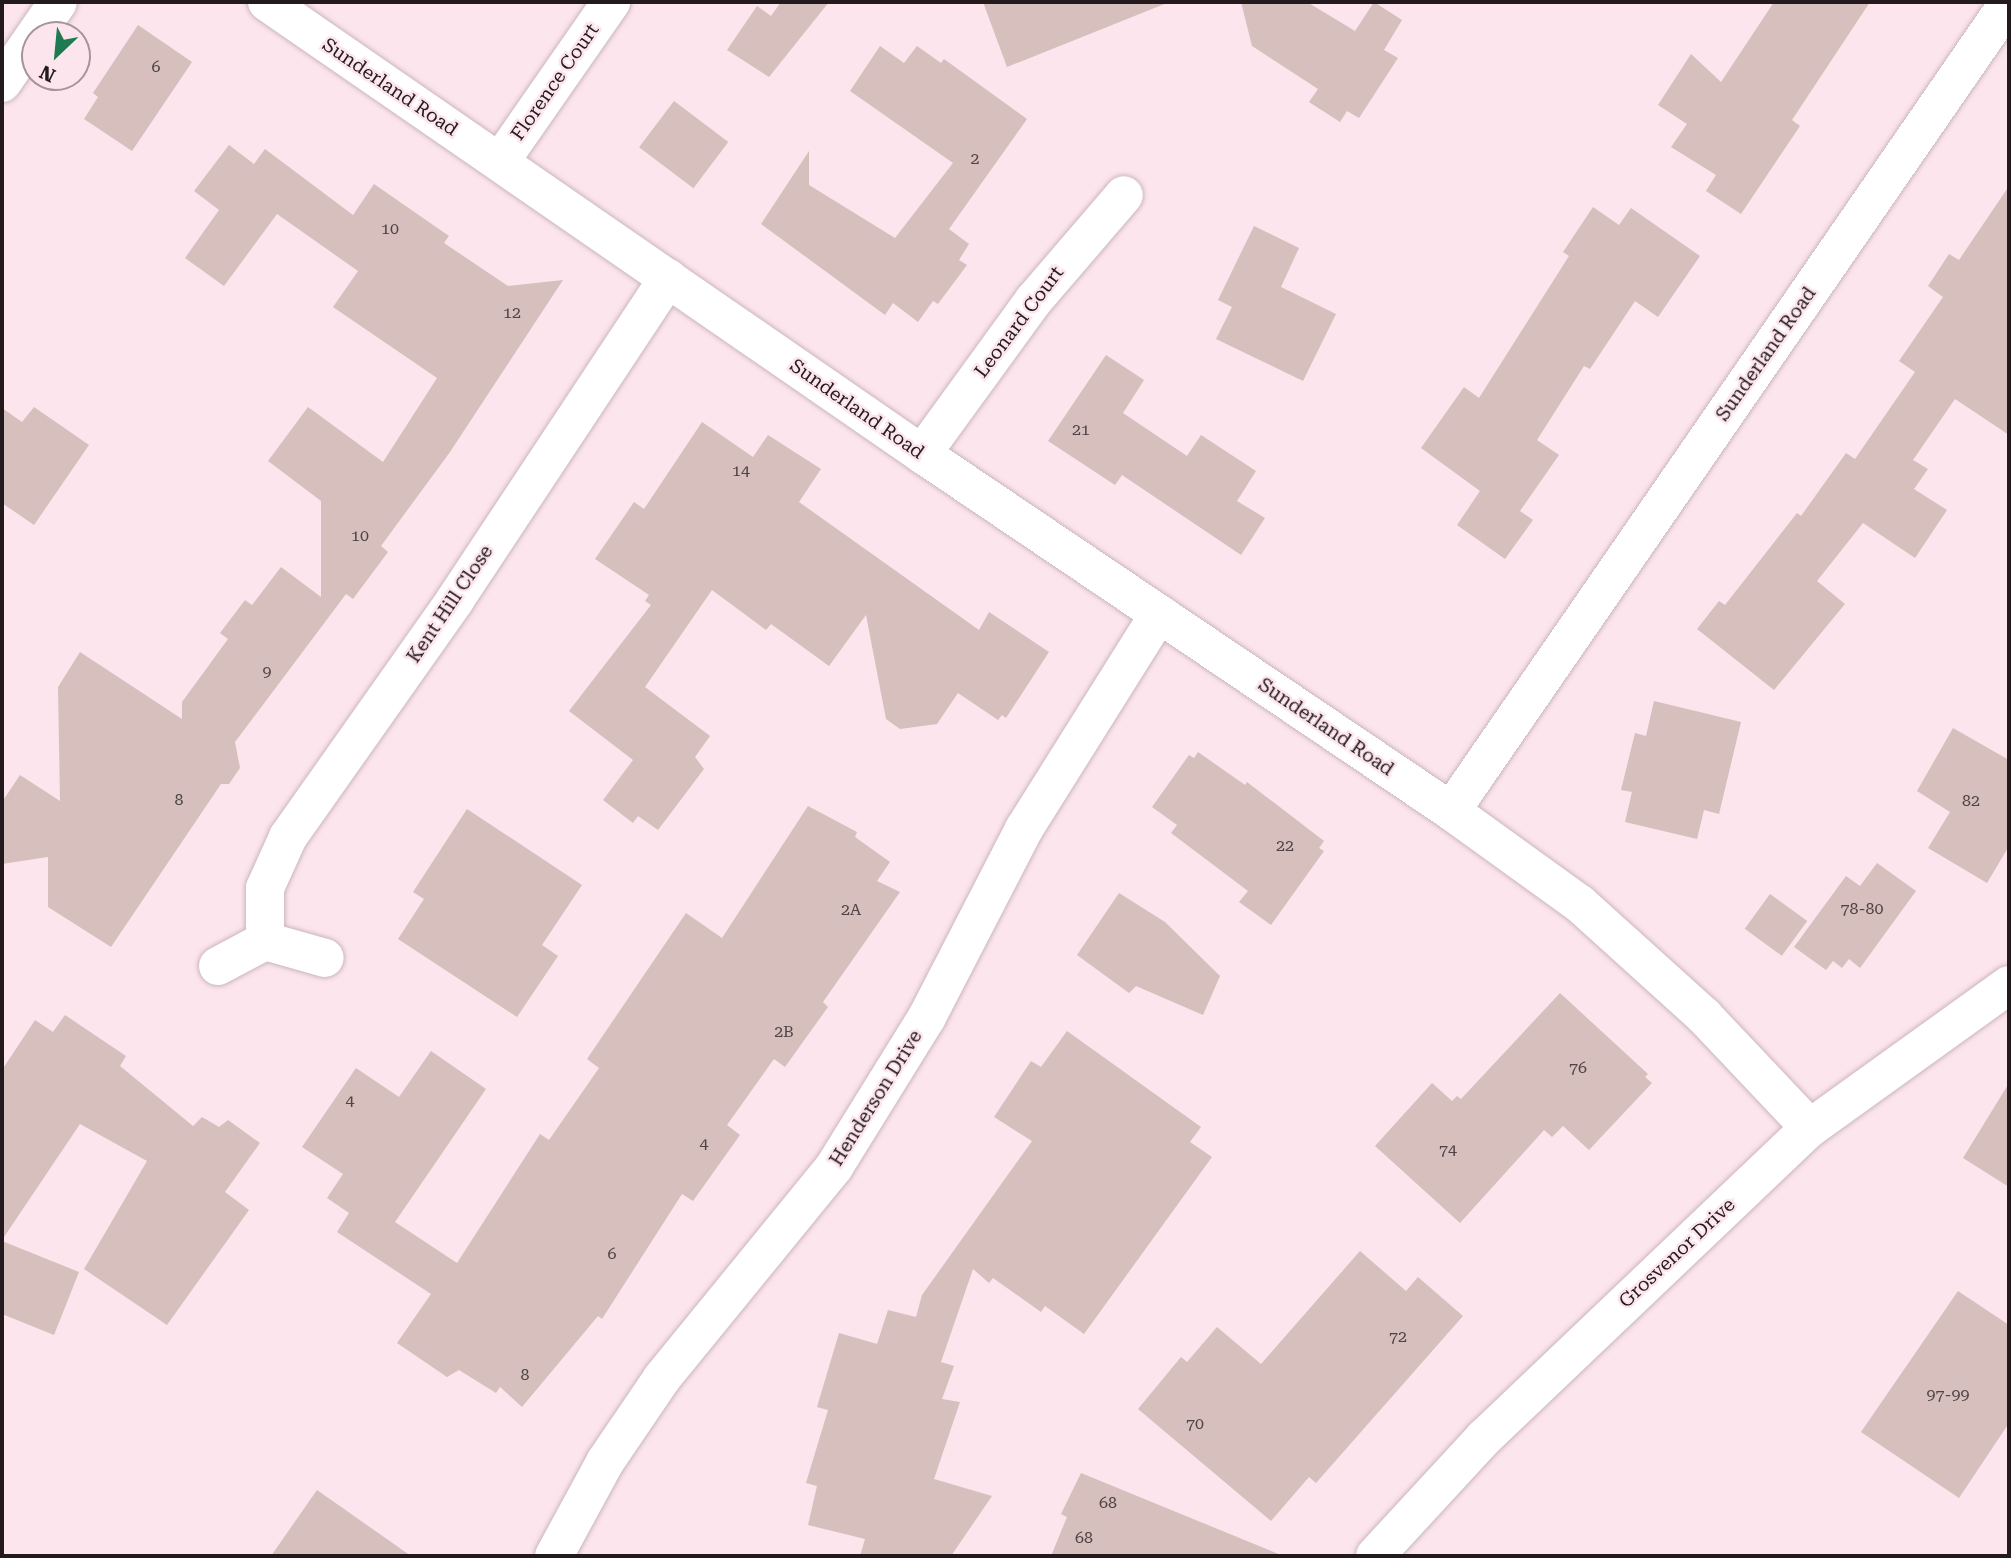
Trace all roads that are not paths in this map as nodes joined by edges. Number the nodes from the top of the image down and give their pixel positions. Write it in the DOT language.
graph roads {
  1 [pos="58,2"];
  2 [pos="267,2"];
  3 [pos="611,2"];
  4 [pos="2009,2"];
  5 [pos="2,83"];
  6 [pos="500,162"];
  7 [pos="1125,195"];
  8 [pos="668,278"];
  9 [pos="922,454"];
  10 [pos="1159,614"];
  11 [pos="1451,811"];
  12 [pos="264,940"];
  13 [pos="325,958"];
  14 [pos="218,966"];
  15 [pos="2009,985"];
  16 [pos="1810,1128"];
  17 [pos="554,1556"];
  18 [pos="1375,1556"];
  1 -- 5 [label="street"];
  2 -- 6 [label="street, Sunderland Road"];
  3 -- 6 [label="street, Florence Court"];
  4 -- 11 [label="street, Sunderland Road"];
  6 -- 8 [label="street, Sunderland Road"];
  7 -- 9 [label="street, Leonard Court"];
  8 -- 9 [label="street, Sunderland Road"];
  8 -- 12 [label="street, Kent Hill Close"];
  9 -- 10 [label="street, Sunderland Road"];
  10 -- 11 [label="street, Sunderland Road"];
  10 -- 17 [label="street, Henderson Drive"];
  11 -- 16 [label="street, Sunderland Road"];
  12 -- 13 [label="street"];
  12 -- 14 [label="street"];
  15 -- 16 [label="street, Grosvenor Drive"];
  16 -- 18 [label="street, Grosvenor Drive"];
}
